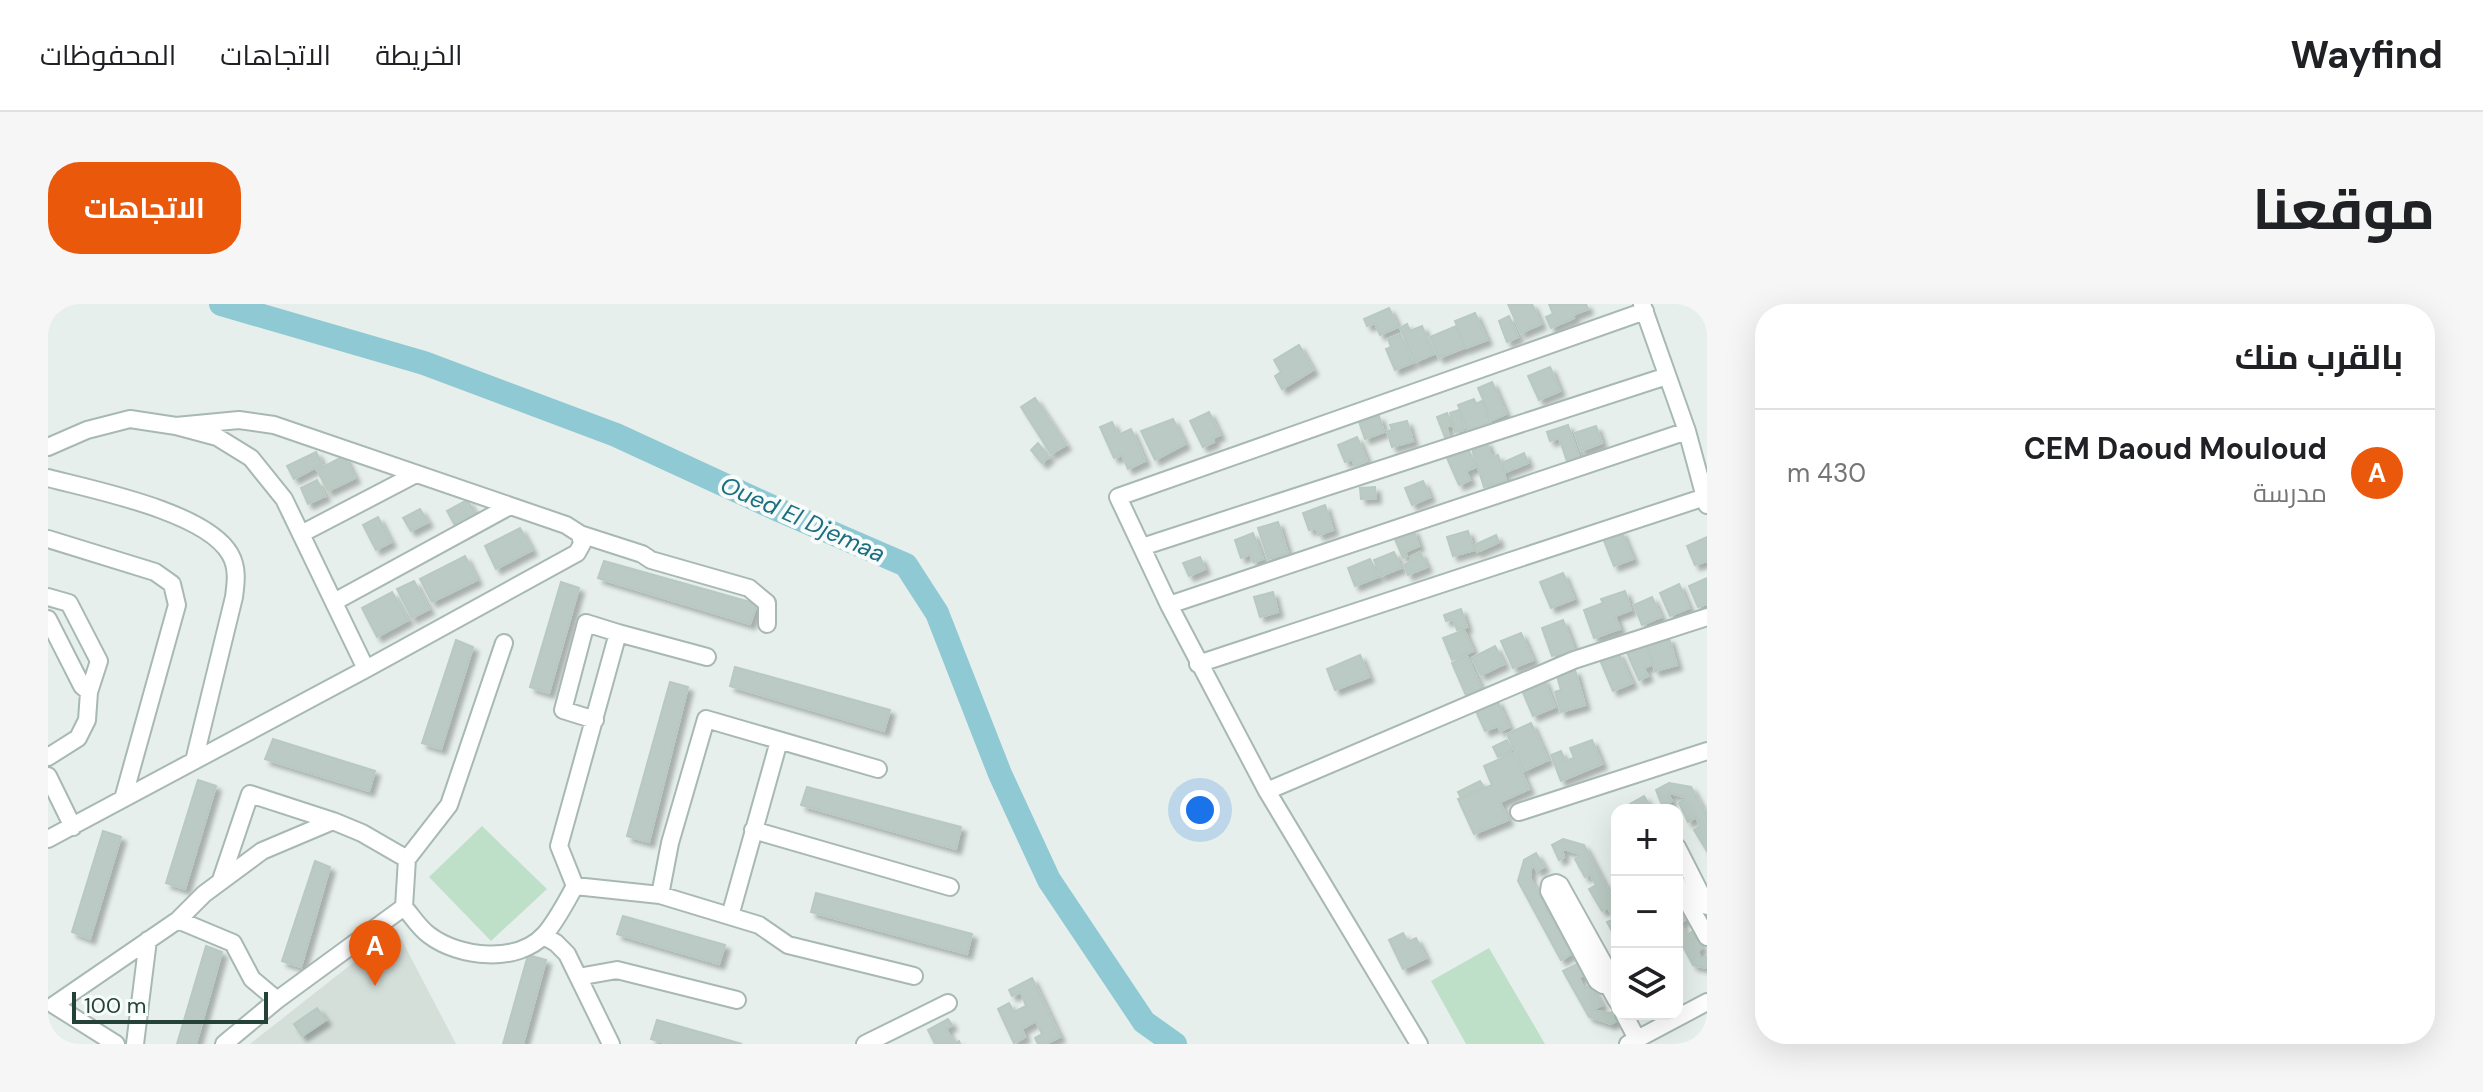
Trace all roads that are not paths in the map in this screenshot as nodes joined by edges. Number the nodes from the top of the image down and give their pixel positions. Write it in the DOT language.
graph roads {
  1 [pos="1643,308"];
  2 [pos="1667,376"];
  3 [pos="176,426"];
  4 [pos="1687,431"];
  5 [pos="48,447"];
  6 [pos="416,474"];
  7 [pos="48,478"];
  8 [pos="1706,501"];
  9 [pos="510,506"];
  10 [pos="301,534"];
  11 [pos="580,534"];
  12 [pos="48,539"];
  13 [pos="1142,547"];
  14 [pos="48,597"];
  15 [pos="334,602"];
  16 [pos="1169,605"];
  17 [pos="1707,617"];
  18 [pos="48,619"];
  19 [pos="767,624"];
  20 [pos="618,633"];
  21 [pos="504,643"];
  22 [pos="707,657"];
  23 [pos="1198,664"];
  24 [pos="366,669"];
  25 [pos="89,692"];
  26 [pos="595,720"];
  27 [pos="779,741"];
  28 [pos="1707,751"];
  29 [pos="48,757"];
  30 [pos="194,761"];
  31 [pos="878,769"];
  32 [pos="48,776"];
  33 [pos="1267,791"];
  34 [pos="123,799"];
  35 [pos="1519,812"];
  36 [pos="333,821"];
  37 [pos="73,827"];
  38 [pos="753,830"];
  39 [pos="48,839"];
  40 [pos="407,859"];
  41 [pos="1683,859"];
  42 [pos="221,880"];
  43 [pos="575,886"];
  44 [pos="950,887"];
  45 [pos="1683,894"];
  46 [pos="660,895"];
  47 [pos="1707,906"];
  48 [pos="404,907"];
  49 [pos="730,916"];
  50 [pos="178,920"];
  51 [pos="544,936"];
  52 [pos="1707,937"];
  53 [pos="148,940"];
  54 [pos="914,976"];
  55 [pos="578,977"];
  56 [pos="1607,983"];
  57 [pos="1611,990"];
  58 [pos="277,1000"];
  59 [pos="737,1000"];
  60 [pos="1707,1002"];
  61 [pos="948,1003"];
  62 [pos="51,1004"];
  63 [pos="1626,1020"];
  64 [pos="1633,1042"];
  65 [pos="116,1044"];
  66 [pos="135,1044"];
  67 [pos="224,1044"];
  68 [pos="611,1044"];
  69 [pos="865,1044"];
  70 [pos="1419,1044"];
  1 -- 2 [label="street"];
  1 -- 13 [label="street"];
  2 -- 4 [label="street"];
  2 -- 13 [label="street"];
  3 -- 5 [label="street"];
  3 -- 6 [label="street"];
  3 -- 10 [label="street"];
  4 -- 8 [label="street"];
  4 -- 16 [label="street"];
  6 -- 9 [label="street"];
  6 -- 10 [label="street"];
  7 -- 30 [label="street"];
  8 -- 23 [label="street"];
  9 -- 11 [label="street"];
  9 -- 15 [label="street"];
  10 -- 15 [label="street"];
  11 -- 19 [label="street"];
  11 -- 24 [label="street"];
  12 -- 34 [label="street"];
  13 -- 16 [label="street"];
  14 -- 25 [label="street"];
  15 -- 24 [label="street"];
  16 -- 23 [label="street"];
  17 -- 33 [label="street"];
  18 -- 25 [label="street"];
  20 -- 22 [label="street"];
  20 -- 26 [label="street"];
  20 -- 26 [label="street"];
  21 -- 40 [label="street"];
  23 -- 33 [label="street"];
  24 -- 30 [label="street"];
  25 -- 29 [label="street"];
  26 -- 43 [label="street"];
  27 -- 31 [label="street"];
  27 -- 38 [label="street"];
  27 -- 46 [label="street"];
  28 -- 35 [label="street"];
  30 -- 34 [label="street"];
  32 -- 37 [label="street"];
  33 -- 70 [label="street"];
  34 -- 37 [label="street"];
  36 -- 40 [label="street"];
  36 -- 42 [label="street"];
  36 -- 42 [label="street"];
  37 -- 39 [label="street"];
  38 -- 44 [label="street"];
  38 -- 49 [label="street"];
  40 -- 48 [label="street"];
  41 -- 47 [label="street"];
  42 -- 50 [label="street"];
  43 -- 46 [label="street"];
  43 -- 51 [label="street"];
  45 -- 52 [label="street"];
  46 -- 49 [label="street"];
  48 -- 51 [label="street"];
  48 -- 58 [label="street"];
  49 -- 54 [label="street"];
  50 -- 53 [label="street"];
  50 -- 58 [label="street"];
  51 -- 55 [label="street"];
  53 -- 62 [label="street"];
  53 -- 66 [label="street"];
  55 -- 59 [label="street"];
  55 -- 68 [label="street"];
  56 -- 56 [label="street"];
  56 -- 57 [label="street"];
  58 -- 67 [label="street"];
  60 -- 64 [label="street"];
  61 -- 69 [label="street"];
  62 -- 65 [label="street"];
  63 -- 64 [label="street"];
}
